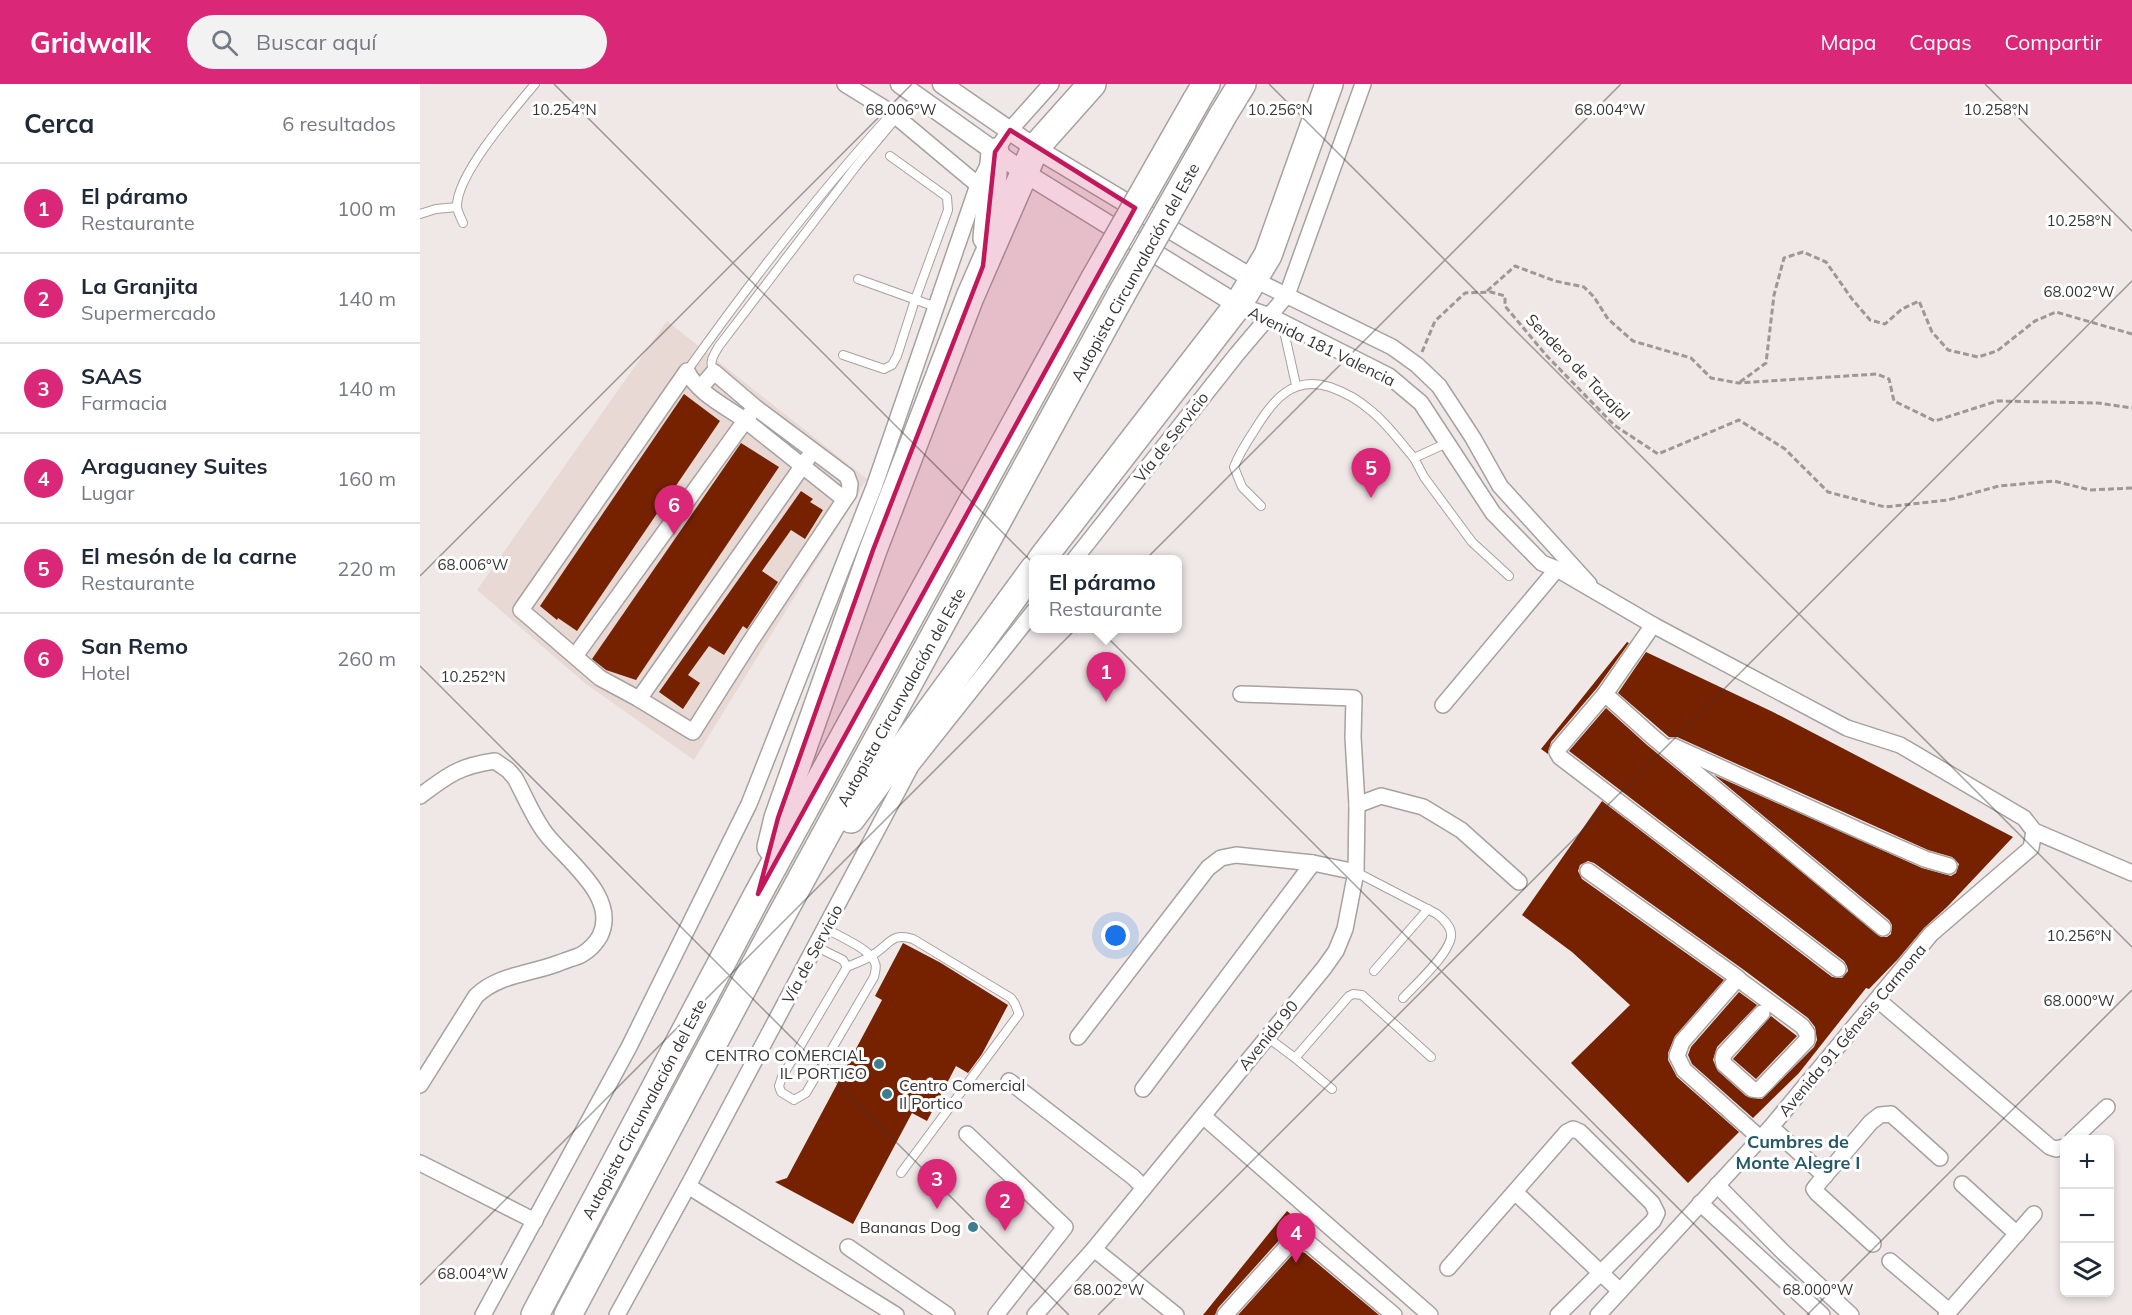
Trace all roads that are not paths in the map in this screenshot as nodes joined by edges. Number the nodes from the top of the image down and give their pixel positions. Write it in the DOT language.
graph roads {
  1 [pos="535,84"];
  2 [pos="845,84"];
  3 [pos="900,84"];
  4 [pos="942,84"];
  5 [pos="1051,84"];
  6 [pos="1092,84"];
  7 [pos="1242,84"];
  8 [pos="1329,84"];
  9 [pos="1363,84"];
  10 [pos="1201,92"];
  11 [pos="894,115"];
  12 [pos="1003,141"];
  13 [pos="890,156"];
  14 [pos="1030,160"];
  15 [pos="978,185"];
  16 [pos="457,207"];
  17 [pos="420,214"];
  18 [pos="463,223"];
  19 [pos="983,266"];
  20 [pos="858,279"];
  21 [pos="1253,279"];
  22 [pos="1287,295"];
  23 [pos="915,300"];
  24 [pos="1238,305"];
  25 [pos="936,307"];
  26 [pos="1276,319"];
  27 [pos="843,354"];
  28 [pos="1417,365"];
  29 [pos="687,371"];
  30 [pos="714,372"];
  31 [pos="1296,385"];
  32 [pos="1401,385"];
  33 [pos="700,388"];
  34 [pos="755,406"];
  35 [pos="745,420"];
  36 [pos="1447,443"];
  37 [pos="814,451"];
  38 [pos="1414,458"];
  39 [pos="802,466"];
  40 [pos="844,500"];
  41 [pos="1261,506"];
  42 [pos="1045,555"];
  43 [pos="1078,555"];
  44 [pos="1557,569"];
  45 [pos="1029,576"];
  46 [pos="1509,576"];
  47 [pos="1594,591"];
  48 [pos="1029,616"];
  49 [pos="1653,625"];
  50 [pos="575,656"];
  51 [pos="1241,694"];
  52 [pos="1605,694"];
  53 [pos="639,699"];
  54 [pos="1443,705"];
  55 [pos="1654,738"];
  56 [pos="420,796"];
  57 [pos="1357,805"];
  58 [pos="2034,831"];
  59 [pos="1313,863"];
  60 [pos="1949,866"];
  61 [pos="1588,871"];
  62 [pos="1356,873"];
  63 [pos="2132,873"];
  64 [pos="1519,882"];
  65 [pos="758,894"];
  66 [pos="786,907"];
  67 [pos="1428,909"];
  68 [pos="825,928"];
  69 [pos="1883,928"];
  70 [pos="815,946"];
  71 [pos="871,956"];
  72 [pos="847,967"];
  73 [pos="1838,969"];
  74 [pos="1374,971"];
  75 [pos="1738,979"];
  76 [pos="1403,998"];
  77 [pos="1878,1000"];
  78 [pos="1762,1013"];
  79 [pos="1267,1036"];
  80 [pos="1078,1037"];
  81 [pos="1431,1057"];
  82 [pos="1295,1058"];
  83 [pos="1009,1081"];
  84 [pos="420,1085"];
  85 [pos="1143,1089"];
  86 [pos="1332,1089"];
  87 [pos="2108,1107"];
  88 [pos="1203,1116"];
  89 [pos="1765,1132"];
  90 [pos="967,1134"];
  91 [pos="2077,1135"];
  92 [pos="2060,1148"];
  93 [pos="1940,1158"];
  94 [pos="420,1163"];
  95 [pos="900,1173"];
  96 [pos="1825,1176"];
  97 [pos="1962,1184"];
  98 [pos="1717,1185"];
  99 [pos="688,1186"];
  100 [pos="1144,1188"];
  101 [pos="1515,1192"];
  102 [pos="1700,1203"];
  103 [pos="2034,1214"];
  104 [pos="535,1221"];
  105 [pos="2017,1234"];
  106 [pos="1873,1244"];
  107 [pos="848,1247"];
  108 [pos="1094,1249"];
  109 [pos="1890,1261"];
  110 [pos="1448,1268"];
  111 [pos="1601,1271"];
  112 [pos="1620,1291"];
  113 [pos="1947,1313"];
  114 [pos="483,1315"];
  115 [pos="535,1315"];
  116 [pos="568,1315"];
  117 [pos="617,1315"];
  118 [pos="896,1315"];
  119 [pos="947,1315"];
  120 [pos="996,1315"];
  121 [pos="1035,1315"];
  122 [pos="1176,1315"];
  123 [pos="1225,1315"];
  124 [pos="1394,1315"];
  125 [pos="1430,1315"];
  126 [pos="1558,1315"];
  127 [pos="1598,1315"];
  128 [pos="1822,1315"];
  129 [pos="1851,1315"];
  1 -- 16 [label="lane"];
  2 -- 11 [label="street"];
  3 -- 12 [label="street, Avenida 181 Valencia"];
  4 -- 12 [label="street, Avenida 181 Valencia"];
  5 -- 12 [label="street"];
  6 -- 14 [label="highway"];
  7 -- 66 [label="highway, Autopista Circunvalación del Este, bridge"];
  8 -- 21 [label="highway"];
  9 -- 22 [label="street, Vía de Servicio"];
  10 -- 65 [label="highway, Autopista Circunvalación del Este, bridge"];
  11 -- 15 [label="street"];
  11 -- 29 [label="lane"];
  11 -- 30 [label="lane"];
  12 -- 14 [label="street, Avenida 181 Valencia"];
  12 -- 14 [label="street, Avenida 181 Valencia"];
  12 -- 15 [label="street"];
  12 -- 19 [label="highway"];
  13 -- 23 [label="lane"];
  14 -- 19 [label="highway"];
  14 -- 21 [label="street, Avenida 181 Valencia"];
  14 -- 24 [label="street, Avenida 181 Valencia"];
  15 -- 25 [label="street"];
  16 -- 17 [label="lane"];
  16 -- 18 [label="lane"];
  19 -- 65 [label="highway"];
  20 -- 23 [label="lane"];
  21 -- 22 [label="street, Avenida 181 Valencia"];
  21 -- 24 [label="highway"];
  22 -- 26 [label="street, Vía de Servicio"];
  22 -- 28 [label="street, Avenida 181 Valencia"];
  23 -- 25 [label="lane"];
  23 -- 27 [label="lane"];
  24 -- 26 [label="street, Avenida 181 Valencia"];
  24 -- 42 [label="highway"];
  25 -- 104 [label="street"];
  26 -- 31 [label="lane"];
  26 -- 32 [label="street, Avenida 181 Valencia"];
  26 -- 43 [label="street, Vía de Servicio"];
  28 -- 32 [label="street"];
  28 -- 47 [label="street, Avenida 181 Valencia"];
  29 -- 33 [label="street"];
  29 -- 50 [label="street"];
  30 -- 33 [label="street"];
  30 -- 34 [label="street"];
  31 -- 38 [label="lane"];
  31 -- 41 [label="lane"];
  32 -- 36 [label="street, Avenida 181 Valencia"];
  33 -- 35 [label="street"];
  34 -- 35 [label="street"];
  34 -- 37 [label="street"];
  35 -- 39 [label="street"];
  35 -- 50 [label="street"];
  36 -- 38 [label="lane"];
  36 -- 44 [label="street, Avenida 181 Valencia"];
  37 -- 39 [label="street"];
  37 -- 40 [label="street"];
  38 -- 46 [label="lane"];
  39 -- 40 [label="street"];
  39 -- 53 [label="street"];
  40 -- 53 [label="street"];
  44 -- 47 [label="street, Avenida 181 Valencia"];
  44 -- 54 [label="street"];
  45 -- 66 [label="highway"];
  47 -- 49 [label="street"];
  48 -- 68 [label="street, Vía de Servicio"];
  49 -- 52 [label="street"];
  49 -- 58 [label="street"];
  50 -- 53 [label="street"];
  51 -- 57 [label="street, Avenida 90"];
  52 -- 55 [label="street"];
  52 -- 73 [label="street"];
  55 -- 60 [label="street"];
  55 -- 69 [label="street"];
  56 -- 84 [label="street"];
  57 -- 62 [label="street, Avenida 90"];
  57 -- 64 [label="street"];
  58 -- 63 [label="street"];
  58 -- 77 [label="street, Avenida 91 Génesis Carmona"];
  59 -- 62 [label="street"];
  59 -- 80 [label="street"];
  59 -- 85 [label="street"];
  61 -- 89 [label="street"];
  62 -- 67 [label="lane"];
  62 -- 79 [label="street, Avenida 90"];
  65 -- 115 [label="highway, Autopista Circunvalación del Este"];
  66 -- 116 [label="highway, Autopista Circunvalación del Este"];
  67 -- 74 [label="lane"];
  67 -- 76 [label="lane"];
  68 -- 70 [label="street, Vía de Servicio"];
  68 -- 71 [label="lane"];
  70 -- 72 [label="lane"];
  70 -- 99 [label="street, Vía de Servicio"];
  71 -- 72 [label="lane"];
  71 -- 72 [label="lane"];
  71 -- 95 [label="lane"];
  75 -- 78 [label="street"];
  77 -- 89 [label="street, Avenida 91 Génesis Carmona"];
  77 -- 92 [label="street"];
  79 -- 82 [label="lane"];
  79 -- 88 [label="street, Avenida 90"];
  81 -- 82 [label="lane"];
  82 -- 86 [label="lane"];
  83 -- 100 [label="street"];
  87 -- 91 [label="street"];
  88 -- 100 [label="street, Avenida 90"];
  88 -- 125 [label="street"];
  89 -- 96 [label="street"];
  89 -- 98 [label="street, Avenida 91 Génesis Carmona"];
  90 -- 120 [label="street"];
  93 -- 96 [label="street"];
  94 -- 104 [label="street"];
  96 -- 106 [label="street"];
  97 -- 105 [label="street"];
  98 -- 102 [label="street, Avenida 91 Génesis Carmona"];
  98 -- 129 [label="street"];
  99 -- 117 [label="street, Vía de Servicio"];
  99 -- 118 [label="street"];
  100 -- 108 [label="street, Avenida 90"];
  101 -- 110 [label="street"];
  101 -- 111 [label="street"];
  101 -- 111 [label="street"];
  102 -- 112 [label="street, Avenida 91 Génesis Carmona"];
  102 -- 128 [label="street"];
  103 -- 105 [label="street"];
  104 -- 114 [label="street"];
  105 -- 113 [label="street"];
  107 -- 119 [label="street"];
  108 -- 121 [label="street, Avenida 90"];
  108 -- 122 [label="street"];
  109 -- 113 [label="street"];
  111 -- 112 [label="street"];
  111 -- 126 [label="street"];
  112 -- 127 [label="street, Avenida 91 Génesis Carmona"];
  123 -- 124 [label="street"];
}
